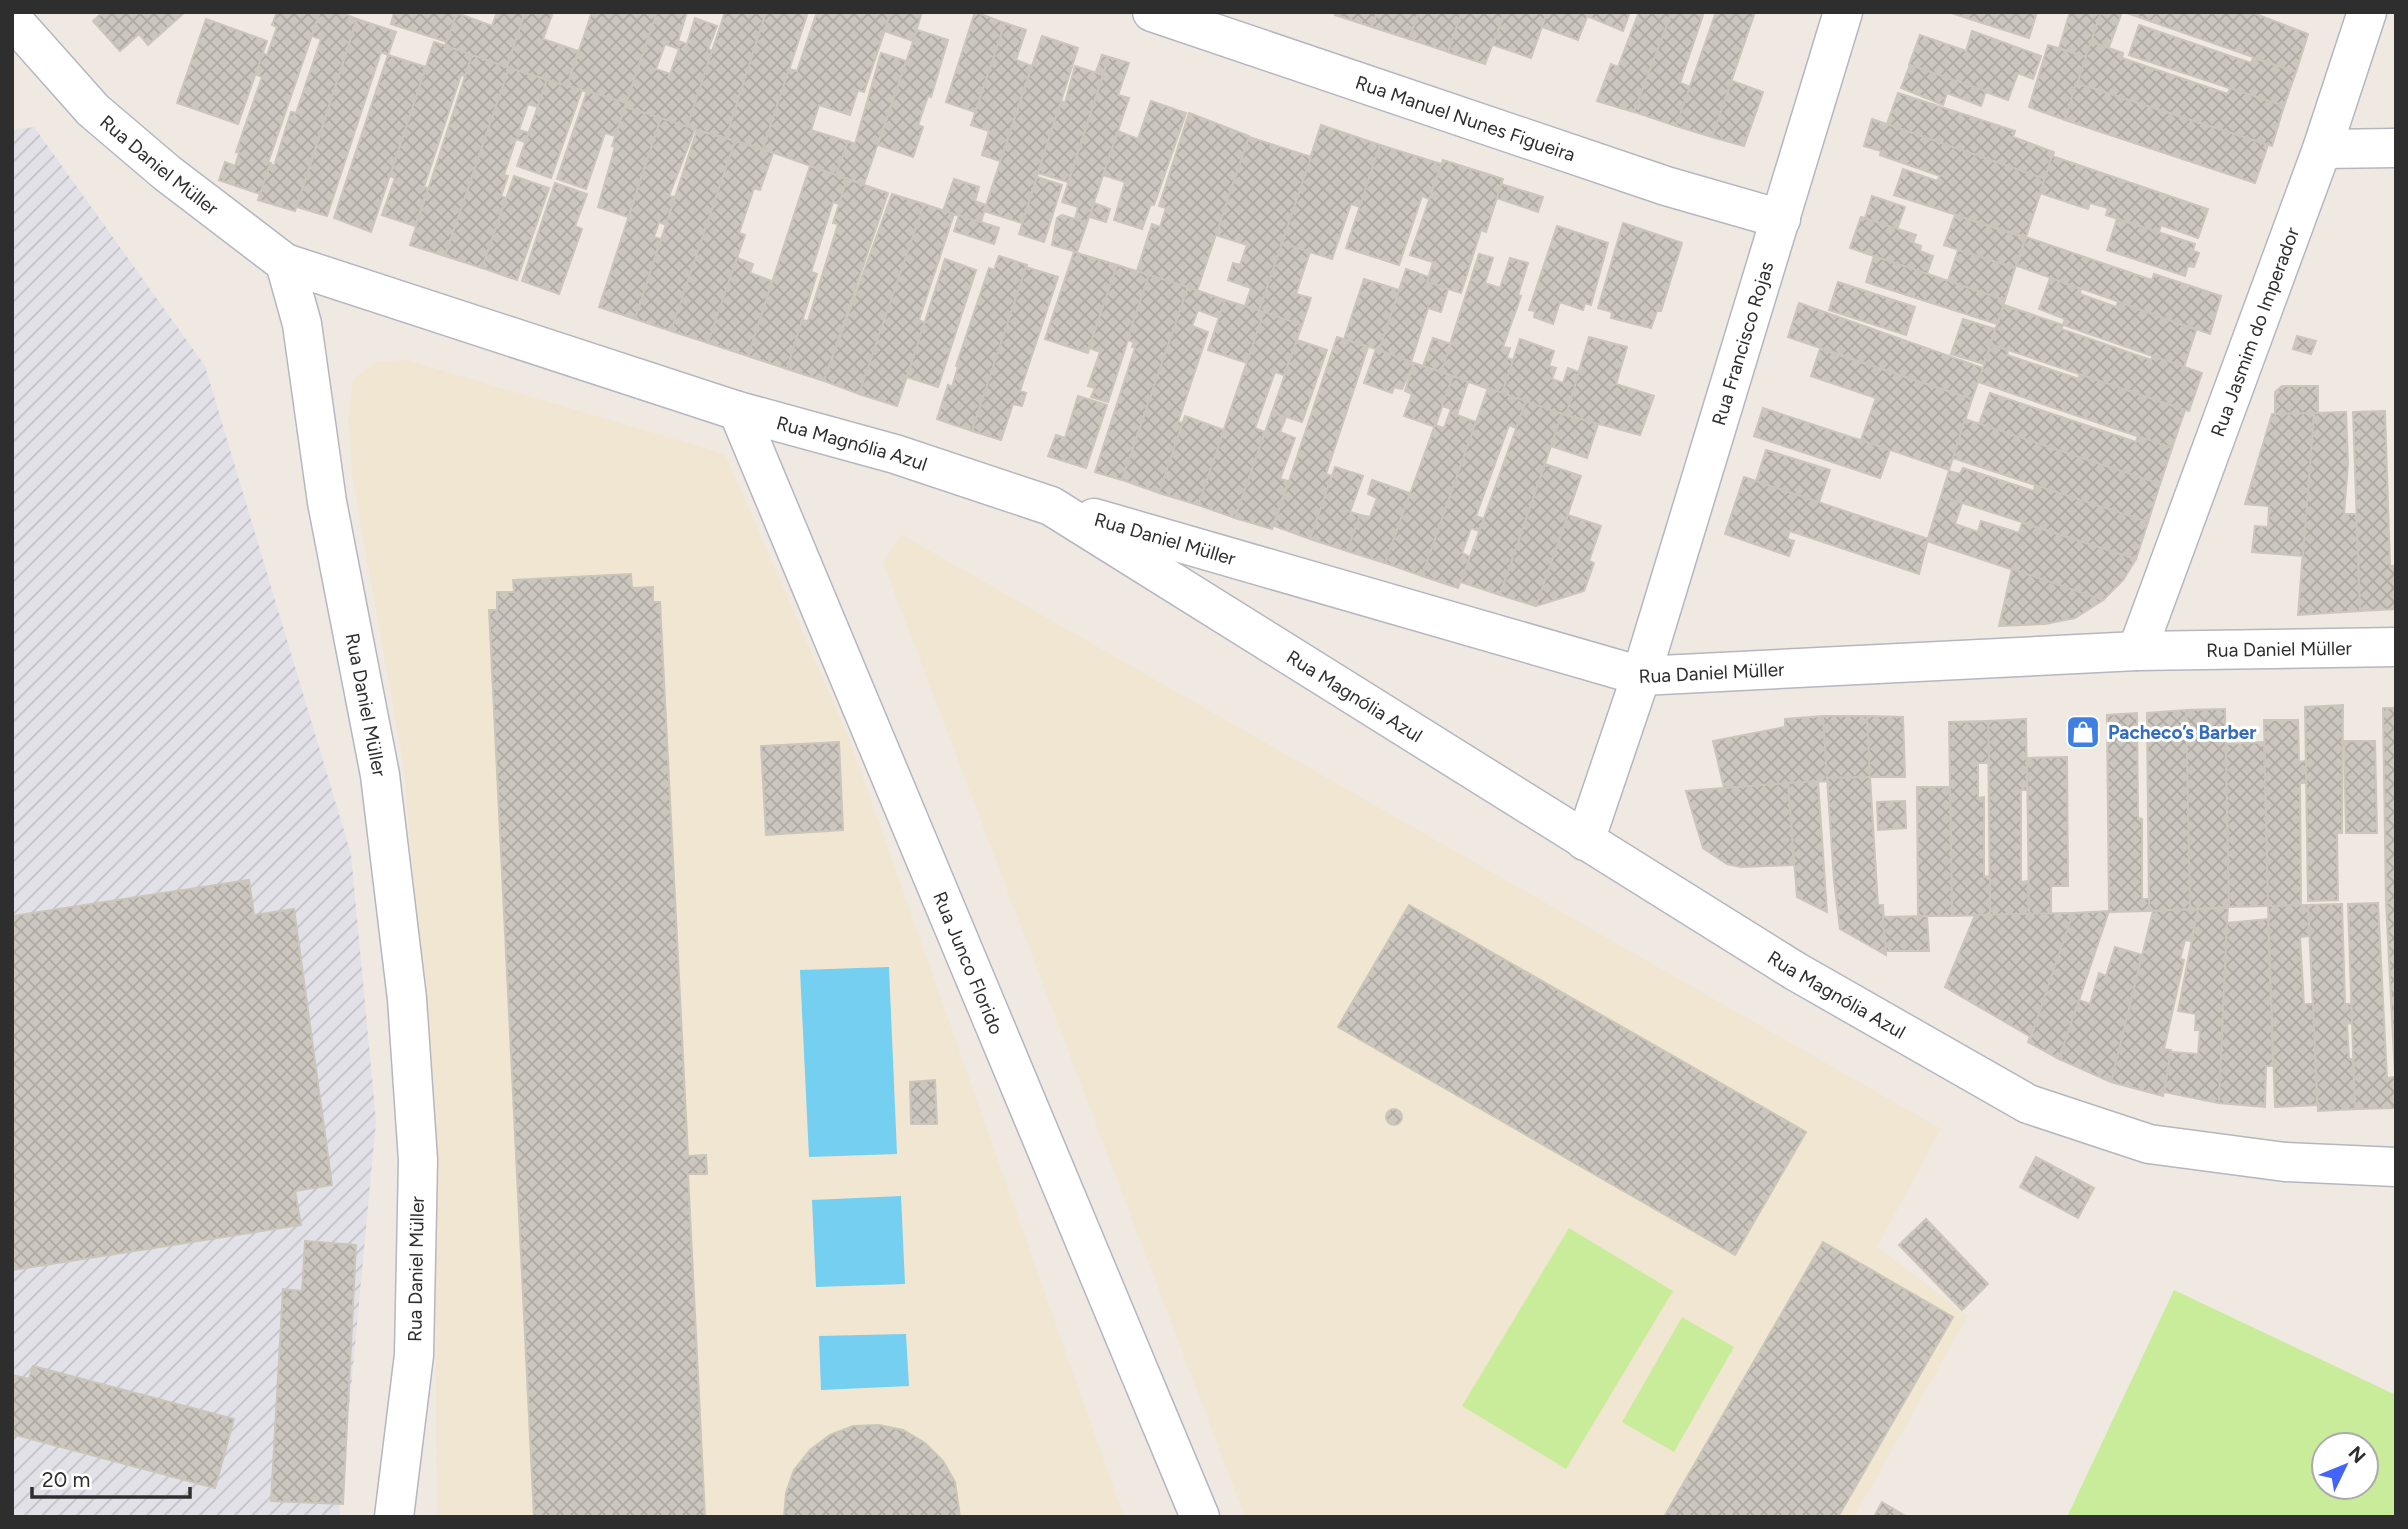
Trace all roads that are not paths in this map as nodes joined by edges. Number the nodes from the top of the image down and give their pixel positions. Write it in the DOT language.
graph roads {
  1 [pos="1152,12"];
  2 [pos="1843,12"];
  3 [pos="2367,12"];
  4 [pos="12,19"];
  5 [pos="2396,148"];
  6 [pos="2322,149"];
  7 [pos="1781,219"];
  8 [pos="285,263"];
  9 [pos="738,411"];
  10 [pos="1051,506"];
  11 [pos="2396,648"];
  12 [pos="2137,651"];
  13 [pos="1641,676"];
  14 [pos="1585,841"];
  15 [pos="2396,1167"];
  16 [pos="394,1517"];
  17 [pos="1200,1517"];
  1 -- 7 [label="street, Rua Manuel Nunes Figueira"];
  2 -- 7 [label="street, Rua Francisco Rojas"];
  3 -- 6 [label="street, Rua Jasmim do Imperador"];
  4 -- 8 [label="street, Rua Daniel Müller"];
  5 -- 6 [label="street"];
  6 -- 12 [label="street, Rua Jasmim do Imperador"];
  7 -- 13 [label="street, Rua Francisco Rojas"];
  8 -- 9 [label="street, Rua Magnólia Azul"];
  8 -- 16 [label="street, Rua Daniel Müller"];
  9 -- 10 [label="street, Rua Magnólia Azul"];
  9 -- 17 [label="street, Rua Junco Florido"];
  10 -- 13 [label="street, Rua Daniel Müller"];
  10 -- 14 [label="street, Rua Magnólia Azul"];
  11 -- 12 [label="street, Rua Daniel Müller"];
  12 -- 13 [label="street, Rua Daniel Müller"];
  13 -- 14 [label="street, Rua Francisco Rojas"];
  14 -- 15 [label="street, Rua Magnólia Azul"];
}
